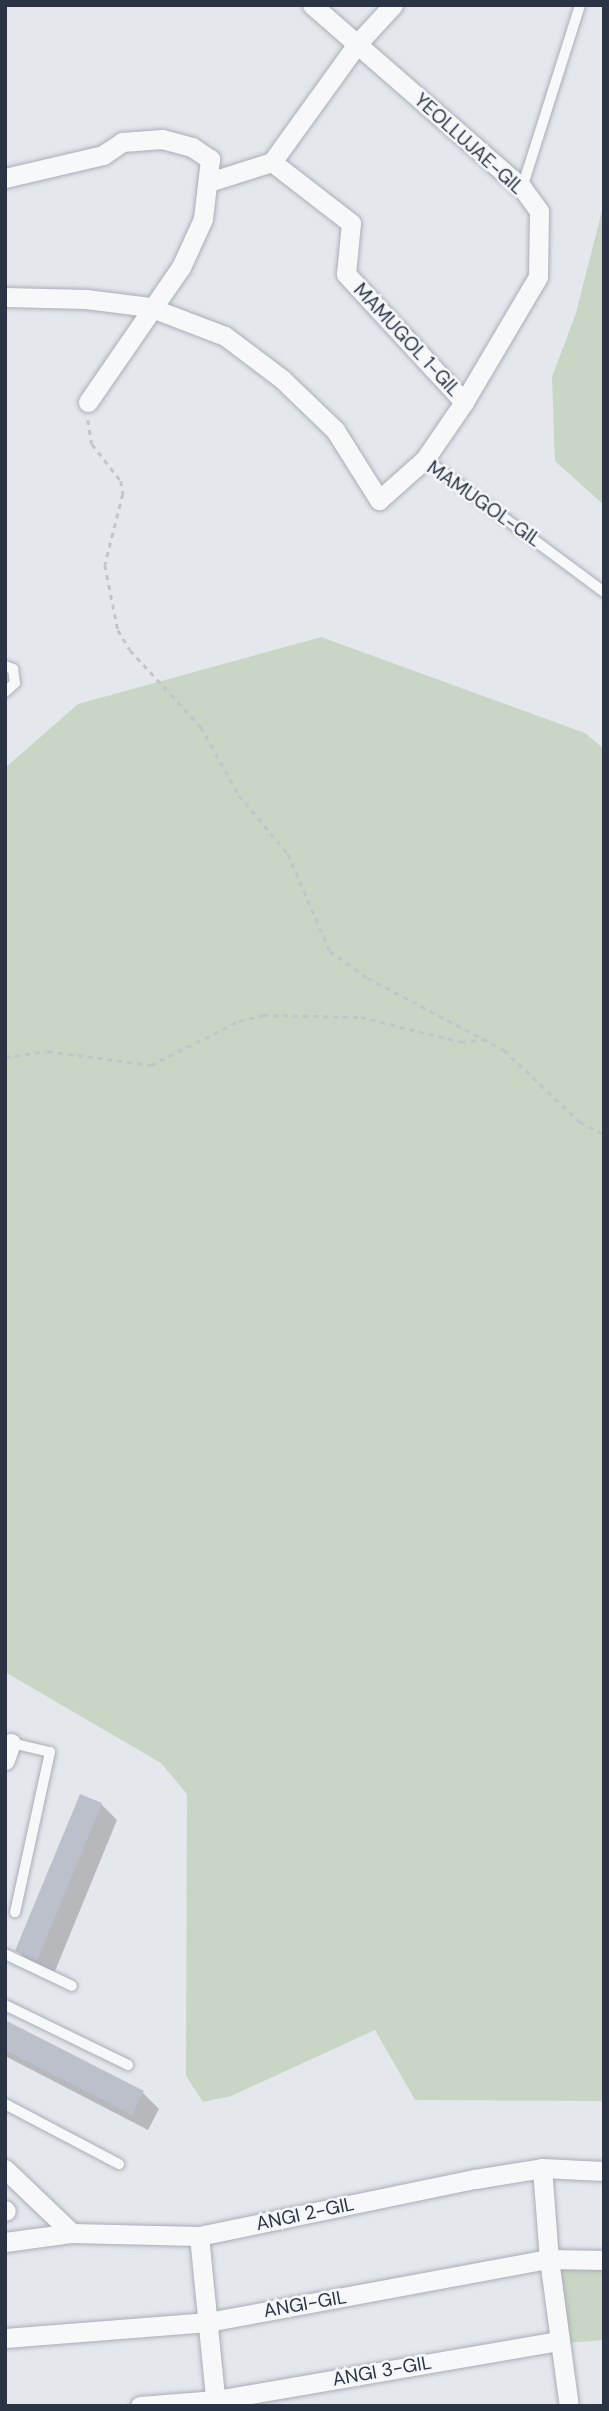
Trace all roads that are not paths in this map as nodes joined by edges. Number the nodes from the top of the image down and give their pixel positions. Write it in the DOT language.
graph roads {
  1 [pos="312,5"];
  2 [pos="393,5"];
  3 [pos="580,5"];
  4 [pos="357,44"];
  5 [pos="272,162"];
  6 [pos="5,178"];
  7 [pos="209,182"];
  8 [pos="522,188"];
  9 [pos="5,298"];
  10 [pos="149,307"];
  11 [pos="88,402"];
  12 [pos="464,402"];
  13 [pos="425,459"];
  14 [pos="604,592"];
  15 [pos="5,666"];
  16 [pos="5,692"];
  17 [pos="8,1751"];
  18 [pos="15,1912"];
  19 [pos="5,1954"];
  20 [pos="72,1986"];
  21 [pos="5,2005"];
  22 [pos="128,2064"];
  23 [pos="5,2104"];
  24 [pos="119,2164"];
  25 [pos="542,2168"];
  26 [pos="5,2169"];
  27 [pos="604,2171"];
  28 [pos="72,2233"];
  29 [pos="199,2236"];
  30 [pos="5,2242"];
  31 [pos="549,2259"];
  32 [pos="604,2260"];
  33 [pos="208,2322"];
  34 [pos="5,2338"];
  35 [pos="559,2341"];
  36 [pos="216,2403"];
  37 [pos="140,2406"];
  38 [pos="569,2406"];
  1 -- 4 [label="street, YEOLLUJAE-GIL"];
  2 -- 4 [label="street"];
  3 -- 8 [label="lane"];
  4 -- 5 [label="street"];
  4 -- 8 [label="street, YEOLLUJAE-GIL"];
  5 -- 7 [label="street"];
  5 -- 12 [label="street, MAMUGOL 1-GIL"];
  6 -- 7 [label="street"];
  7 -- 10 [label="street"];
  8 -- 12 [label="street, YEOLLUJAE-GIL"];
  9 -- 10 [label="street, MAMUGOL-GIL"];
  10 -- 11 [label="street"];
  10 -- 13 [label="street, MAMUGOL-GIL"];
  12 -- 13 [label="street, YEOLLUJAE-GIL"];
  13 -- 14 [label="lane, MAMUGOL-GIL"];
  15 -- 16 [label="lane"];
  17 -- 18 [label="lane"];
  19 -- 20 [label="lane"];
  21 -- 22 [label="lane"];
  23 -- 24 [label="lane"];
  25 -- 27 [label="street, ANGI 2-GIL"];
  25 -- 29 [label="street, ANGI 2-GIL"];
  25 -- 31 [label="street"];
  26 -- 28 [label="street"];
  28 -- 29 [label="street, ANGI 2-GIL"];
  28 -- 30 [label="street, ANGI 2-GIL"];
  29 -- 33 [label="street"];
  31 -- 32 [label="street, ANGI-GIL"];
  31 -- 33 [label="street, ANGI-GIL"];
  31 -- 35 [label="street"];
  33 -- 34 [label="street, ANGI-GIL"];
  33 -- 36 [label="street"];
  35 -- 36 [label="street, ANGI 3-GIL"];
  35 -- 38 [label="street"];
  36 -- 37 [label="street, ANGI 3-GIL"];
}
